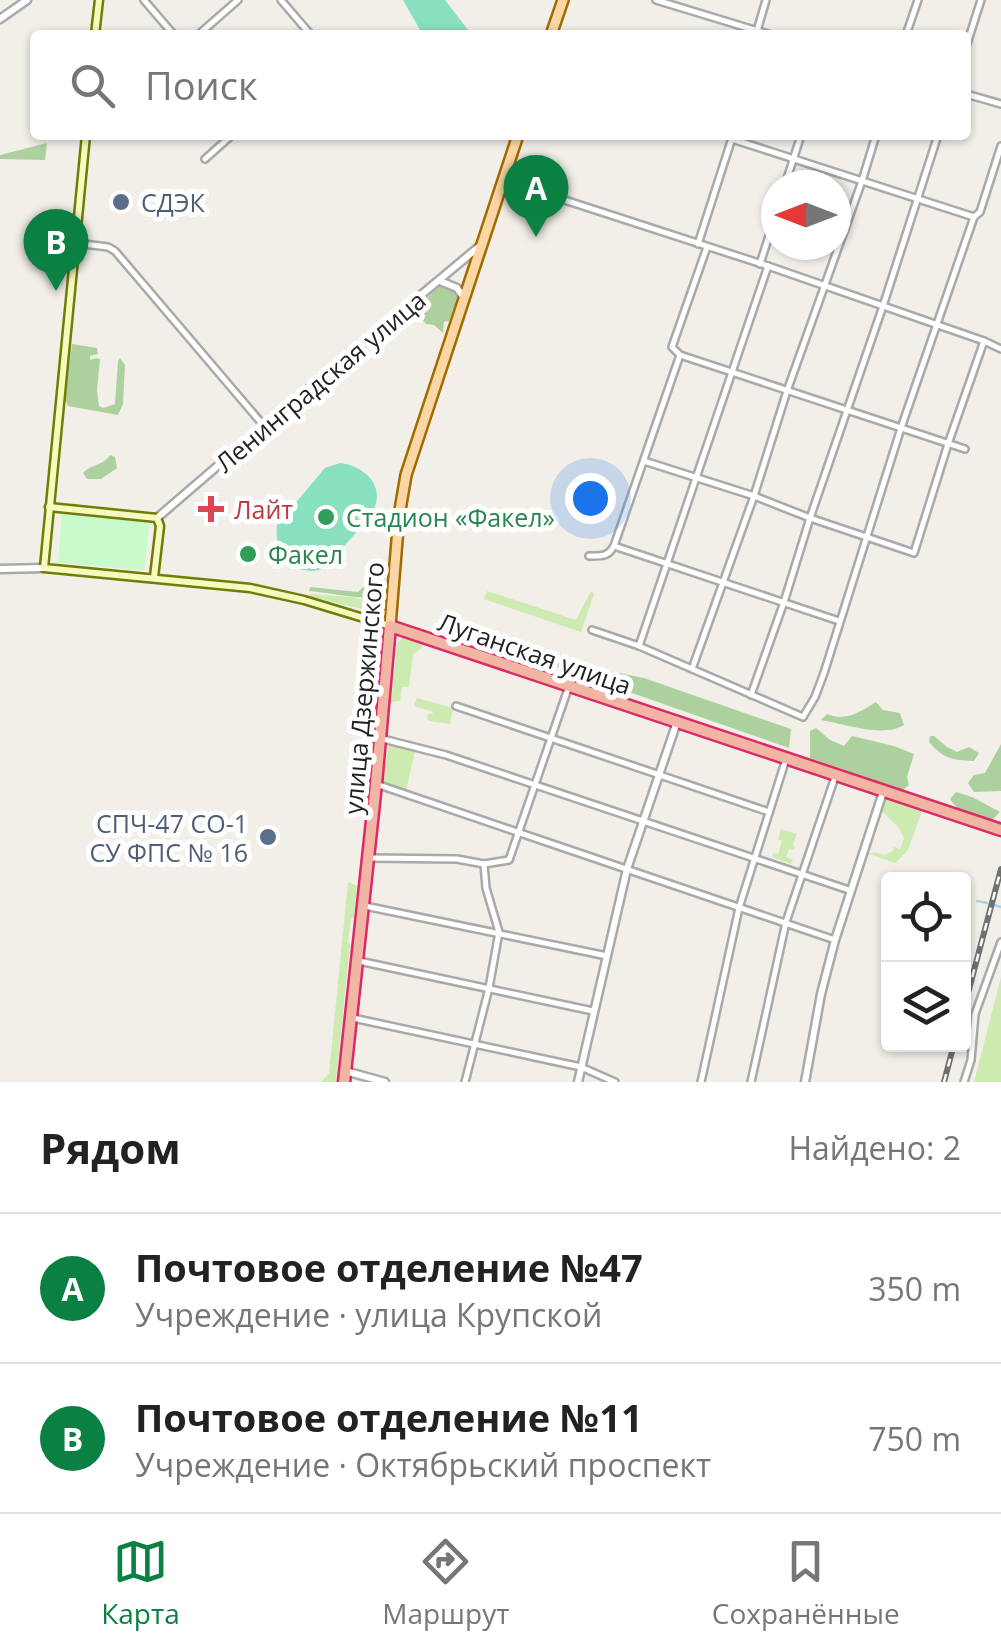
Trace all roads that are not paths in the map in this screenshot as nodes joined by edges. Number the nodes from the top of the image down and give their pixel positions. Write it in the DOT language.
graph roads {
  1 [pos="27,0"];
  2 [pos="99,0"];
  3 [pos="144,0"];
  4 [pos="238,0"];
  5 [pos="281,0"];
  6 [pos="563,0"];
  7 [pos="656,0"];
  8 [pos="766,0"];
  9 [pos="918,0"];
  10 [pos="982,0"];
  11 [pos="0,20"];
  12 [pos="96,30"];
  13 [pos="170,30"];
  14 [pos="204,30"];
  15 [pos="307,30"];
  16 [pos="554,30"];
  17 [pos="749,30"];
  18 [pos="759,30"];
  19 [pos="908,30"];
  20 [pos="971,32"];
  21 [pos="971,95"];
  22 [pos="1001,104"];
  23 [pos="85,140"];
  24 [pos="227,140"];
  25 [pos="516,140"];
  26 [pos="732,140"];
  27 [pos="742,140"];
  28 [pos="799,140"];
  29 [pos="874,140"];
  30 [pos="936,140"];
  31 [pos="1001,146"];
  32 [pos="794,158"];
  33 [pos="206,159"];
  34 [pos="790,170"];
  35 [pos="503,180"];
  36 [pos="862,181"];
  37 [pos="917,200"];
  38 [pos="974,217"];
  39 [pos="75,243"];
  40 [pos="482,244"];
  41 [pos="698,244"];
  42 [pos="707,247"];
  43 [pos="765,260"];
  44 [pos="764,265"];
  45 [pos="439,281"];
  46 [pos="825,286"];
  47 [pos="464,298"];
  48 [pos="883,306"];
  49 [pos="937,325"];
  50 [pos="984,340"];
  51 [pos="1001,349"];
  52 [pos="680,355"];
  53 [pos="732,371"];
  54 [pos="787,391"];
  55 [pos="846,410"];
  56 [pos="264,426"];
  57 [pos="901,428"];
  58 [pos="948,444"];
  59 [pos="965,449"];
  60 [pos="644,461"];
  61 [pos="697,478"];
  62 [pos="754,496"];
  63 [pos="49,507"];
  64 [pos="157,518"];
  65 [pos="810,518"];
  66 [pos="868,536"];
  67 [pos="614,546"];
  68 [pos="589,556"];
  69 [pos="667,563"];
  70 [pos="44,568"];
  71 [pos="0,569"];
  72 [pos="154,577"];
  73 [pos="723,584"];
  74 [pos="784,602"];
  75 [pos="839,621"];
  76 [pos="390,626"];
  77 [pos="592,630"];
  78 [pos="640,646"];
  79 [pos="692,669"];
  80 [pos="569,686"];
  81 [pos="751,695"];
  82 [pos="456,706"];
  83 [pos="676,722"];
  84 [pos="380,738"];
  85 [pos="552,739"];
  86 [pos="786,759"];
  87 [pos="658,774"];
  88 [pos="836,775"];
  89 [pos="376,784"];
  90 [pos="536,786"];
  91 [pos="883,792"];
  92 [pos="769,812"];
  93 [pos="642,822"];
  94 [pos="1000,830"];
  95 [pos="520,834"];
  96 [pos="367,858"];
  97 [pos="755,859"];
  98 [pos="484,864"];
  99 [pos="627,869"];
  100 [pos="803,874"];
  101 [pos="850,890"];
  102 [pos="362,905"];
  103 [pos="739,908"];
  104 [pos="786,922"];
  105 [pos="499,932"];
  106 [pos="835,940"];
  107 [pos="1001,942"];
  108 [pos="607,956"];
  109 [pos="356,960"];
  110 [pos="489,988"];
  111 [pos="593,1011"];
  112 [pos="350,1018"];
  113 [pos="476,1043"];
  114 [pos="582,1067"];
  115 [pos="345,1077"];
  116 [pos="385,1082"];
  117 [pos="466,1082"];
  118 [pos="578,1082"];
  119 [pos="615,1082"];
  120 [pos="701,1082"];
  121 [pos="751,1082"];
  122 [pos="805,1082"];
  123 [pos="964,1082"];
  1 -- 11 [label="street"];
  2 -- 12 [label="main road"];
  3 -- 13 [label="street"];
  4 -- 14 [label="street"];
  5 -- 15 [label="street"];
  6 -- 16 [label="main road"];
  7 -- 17 [label="street"];
  8 -- 18 [label="street"];
  9 -- 19 [label="street"];
  10 -- 20 [label="street"];
  21 -- 22 [label="street"];
  23 -- 39 [label="main road"];
  24 -- 33 [label="street"];
  25 -- 35 [label="main road, улица Дзержинского"];
  26 -- 41 [label="street"];
  27 -- 32 [label="street"];
  28 -- 32 [label="street"];
  29 -- 36 [label="street"];
  30 -- 37 [label="street"];
  31 -- 38 [label="street"];
  32 -- 34 [label="street"];
  32 -- 36 [label="street"];
  35 -- 40 [label="main road, улица Дзержинского"];
  35 -- 41 [label="street"];
  36 -- 37 [label="street"];
  36 -- 46 [label="street"];
  37 -- 38 [label="street"];
  37 -- 48 [label="street"];
  38 -- 49 [label="street"];
  39 -- 56 [label="street"];
  39 -- 63 [label="main road"];
  40 -- 45 [label="street, Ленинградская улица"];
  40 -- 47 [label="main road, улица Дзержинского"];
  41 -- 42 [label="street"];
  42 -- 44 [label="street"];
  42 -- 52 [label="street"];
  43 -- 44 [label="street"];
  44 -- 46 [label="street"];
  44 -- 53 [label="street"];
  45 -- 47 [label="street"];
  45 -- 56 [label="street, Ленинградская улица"];
  46 -- 48 [label="street"];
  46 -- 54 [label="street"];
  47 -- 76 [label="main road, улица Дзержинского"];
  48 -- 49 [label="street"];
  48 -- 55 [label="street"];
  49 -- 50 [label="street"];
  49 -- 57 [label="street"];
  50 -- 51 [label="street"];
  50 -- 58 [label="street"];
  52 -- 53 [label="street"];
  52 -- 60 [label="street"];
  53 -- 54 [label="street"];
  53 -- 61 [label="street"];
  54 -- 55 [label="street"];
  54 -- 62 [label="street"];
  55 -- 57 [label="street"];
  55 -- 65 [label="street"];
  56 -- 64 [label="street, Ленинградская улица"];
  57 -- 58 [label="street"];
  57 -- 66 [label="street"];
  58 -- 59 [label="street"];
  58 -- 66 [label="street"];
  60 -- 61 [label="street"];
  60 -- 67 [label="street"];
  61 -- 62 [label="street"];
  61 -- 69 [label="street"];
  62 -- 65 [label="street"];
  62 -- 73 [label="street"];
  63 -- 64 [label="main road"];
  63 -- 70 [label="main road"];
  64 -- 72 [label="main road"];
  65 -- 66 [label="street"];
  65 -- 74 [label="street"];
  66 -- 75 [label="street"];
  67 -- 68 [label="street"];
  67 -- 69 [label="street"];
  69 -- 73 [label="street"];
  69 -- 78 [label="street"];
  70 -- 71 [label="street"];
  70 -- 72 [label="main road, Луганская улица"];
  72 -- 76 [label="main road, Луганская улица"];
  73 -- 74 [label="street"];
  73 -- 79 [label="street"];
  74 -- 75 [label="street"];
  74 -- 81 [label="street"];
  75 -- 81 [label="street"];
  76 -- 80 [label="highway, Луганская улица"];
  76 -- 84 [label="highway, улица Дзержинского"];
  77 -- 78 [label="street"];
  78 -- 79 [label="street"];
  79 -- 81 [label="street"];
  80 -- 83 [label="highway, Луганская улица"];
  80 -- 85 [label="street"];
  82 -- 85 [label="street"];
  83 -- 86 [label="highway, Луганская улица"];
  83 -- 87 [label="street"];
  84 -- 89 [label="highway, улица Дзержинского"];
  84 -- 90 [label="street"];
  85 -- 87 [label="street"];
  85 -- 90 [label="street"];
  86 -- 88 [label="highway, Луганская улица"];
  86 -- 92 [label="street"];
  87 -- 92 [label="street"];
  87 -- 93 [label="street"];
  88 -- 91 [label="highway, Луганская улица"];
  88 -- 100 [label="street"];
  89 -- 95 [label="street"];
  89 -- 96 [label="highway, улица Дзержинского"];
  90 -- 93 [label="street"];
  90 -- 95 [label="street"];
  91 -- 94 [label="highway, Луганская улица"];
  91 -- 101 [label="street"];
  92 -- 97 [label="street"];
  93 -- 97 [label="street"];
  93 -- 99 [label="street"];
  95 -- 98 [label="street"];
  95 -- 99 [label="street"];
  96 -- 98 [label="street"];
  96 -- 102 [label="highway, улица Дзержинского"];
  97 -- 100 [label="street"];
  97 -- 103 [label="street"];
  98 -- 105 [label="street"];
  99 -- 103 [label="street"];
  99 -- 108 [label="street"];
  100 -- 101 [label="street"];
  100 -- 104 [label="street"];
  101 -- 106 [label="street"];
  102 -- 105 [label="street"];
  102 -- 109 [label="highway, улица Дзержинского"];
  103 -- 104 [label="street"];
  103 -- 120 [label="street"];
  104 -- 106 [label="street"];
  104 -- 121 [label="street"];
  105 -- 108 [label="street"];
  105 -- 110 [label="street"];
  106 -- 122 [label="street"];
  107 -- 123 [label="street"];
  108 -- 111 [label="street"];
  109 -- 110 [label="street"];
  109 -- 112 [label="highway, улица Дзержинского"];
  110 -- 111 [label="street"];
  110 -- 113 [label="street"];
  111 -- 114 [label="street"];
  112 -- 113 [label="street"];
  112 -- 115 [label="highway, улица Дзержинского"];
  113 -- 114 [label="street"];
  113 -- 117 [label="street"];
  114 -- 118 [label="street"];
  114 -- 119 [label="street"];
  115 -- 116 [label="street"];
}
